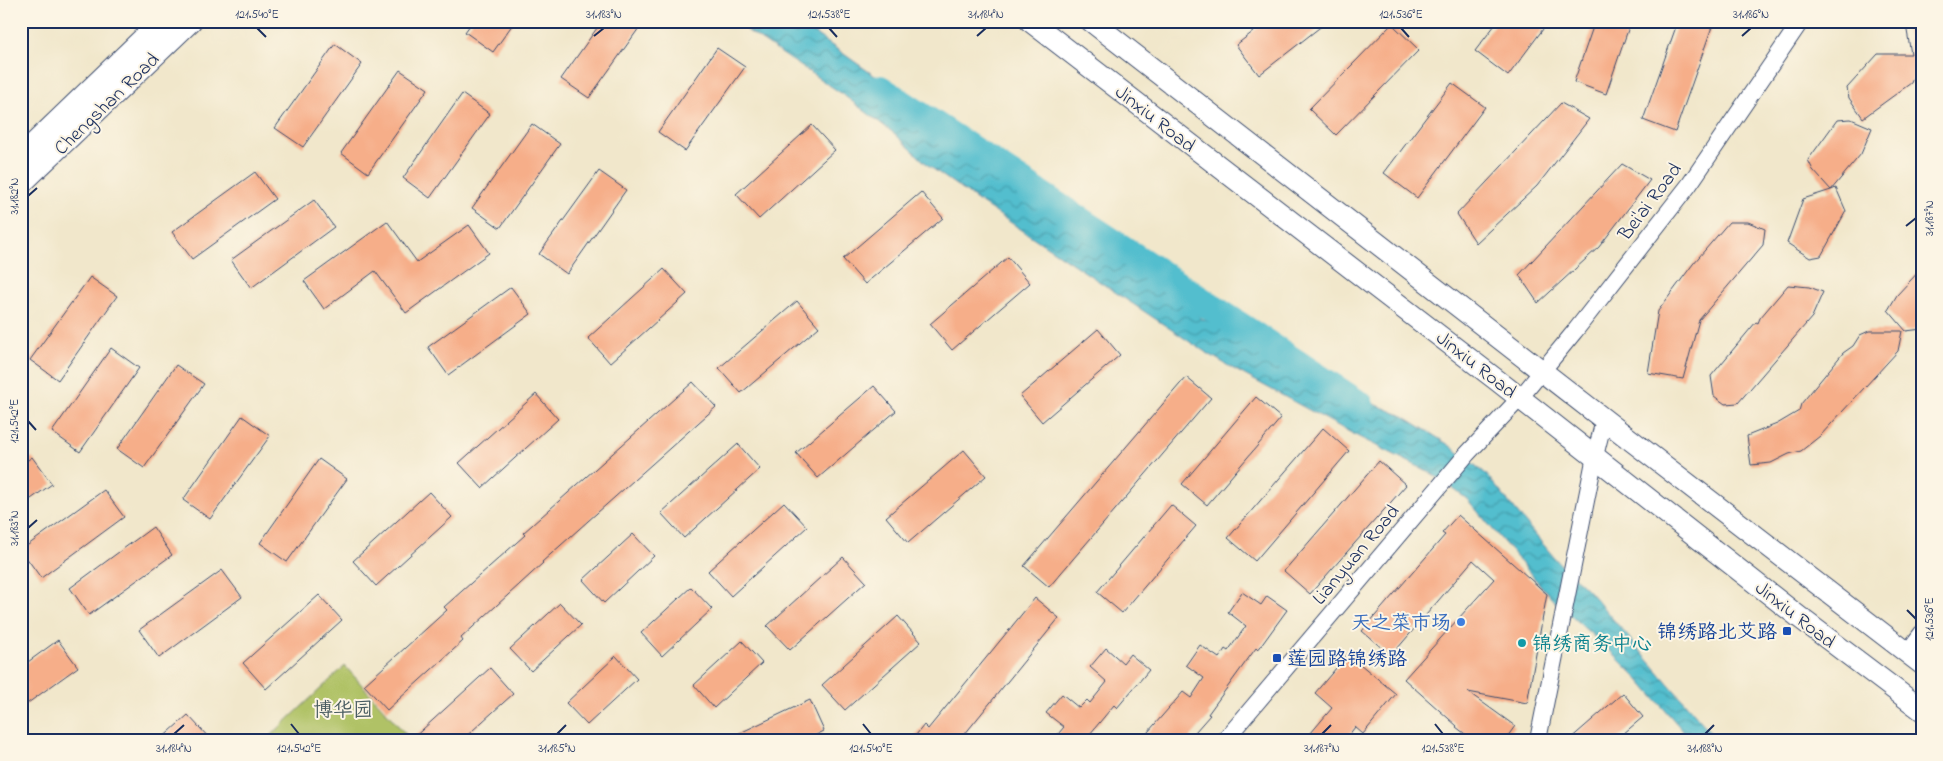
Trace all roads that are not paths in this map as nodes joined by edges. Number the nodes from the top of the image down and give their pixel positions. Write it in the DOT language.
graph roads {
  1 [pos="161,21"];
  2 [pos="191,21"];
  3 [pos="1030,21"];
  4 [pos="1091,21"];
  5 [pos="1801,21"];
  6 [pos="21,156"];
  7 [pos="21,184"];
  8 [pos="1542,372"];
  9 [pos="1520,398"];
  10 [pos="1604,420"];
  11 [pos="1595,456"];
  12 [pos="1922,633"];
  13 [pos="1915,658"];
  14 [pos="1922,710"];
  15 [pos="1225,740"];
  16 [pos="1538,740"];
  1 -- 6 [label="main road, Chengshan Road"];
  2 -- 7 [label="main road, Chengshan Road"];
  3 -- 9 [label="main road, Jinxiu Road"];
  4 -- 8 [label="main road, Jinxiu Road"];
  5 -- 8 [label="street, Bei'ai Road"];
  8 -- 9 [label="street, Bei'ai Road"];
  8 -- 10 [label="main road, Jinxiu Road"];
  9 -- 11 [label="main road, Jinxiu Road"];
  9 -- 15 [label="street, Lianyuan Road"];
  10 -- 11 [label="street"];
  10 -- 13 [label="main road, Jinxiu Road"];
  11 -- 14 [label="main road, Jinxiu Road"];
  11 -- 16 [label="street"];
  12 -- 13 [label="street"];
}
